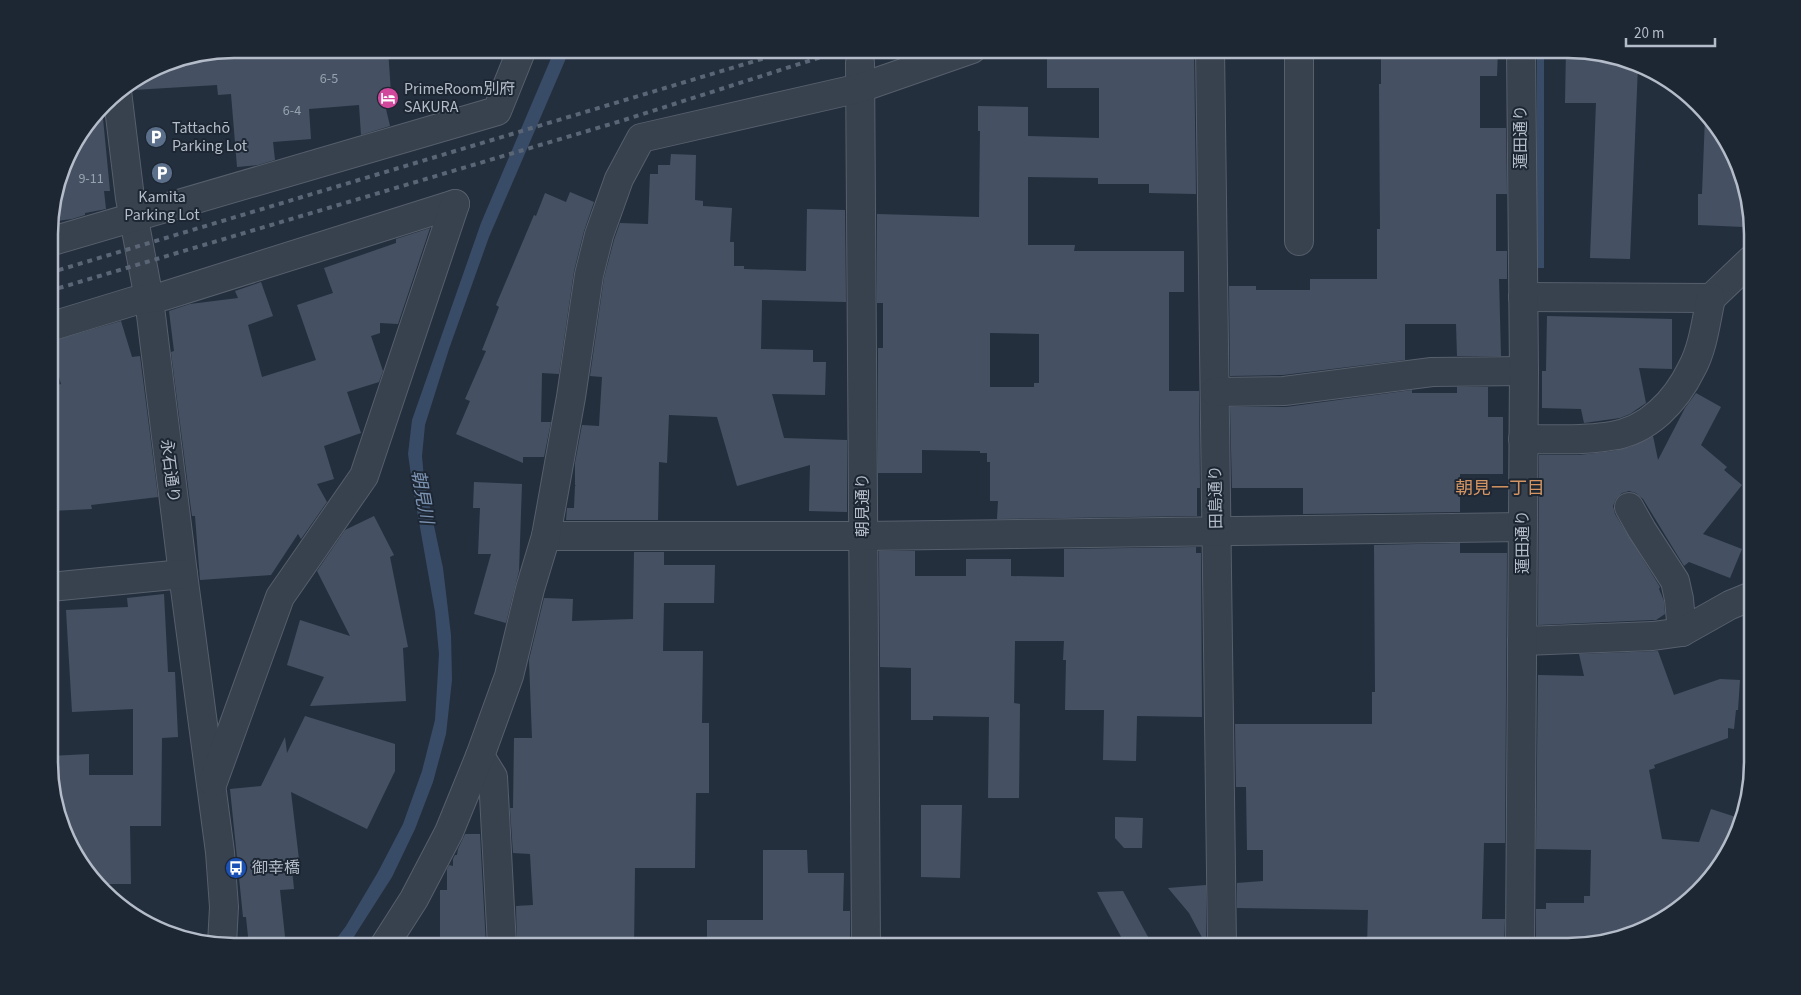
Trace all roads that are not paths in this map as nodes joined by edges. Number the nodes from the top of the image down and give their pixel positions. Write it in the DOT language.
graph roads {
  1 [pos="518,58"];
  2 [pos="935,58"];
  3 [pos="1210,58"];
  4 [pos="1299,58"];
  5 [pos="1521,58"];
  6 [pos="860,76"];
  7 [pos="118,100"];
  8 [pos="134,217"];
  9 [pos="58,239"];
  10 [pos="1299,241"];
  11 [pos="1744,267"];
  12 [pos="1523,297"];
  13 [pos="1711,298"];
  14 [pos="149,299"];
  15 [pos="58,324"];
  16 [pos="1524,371"];
  17 [pos="1215,392"];
  18 [pos="1523,439"];
  19 [pos="1629,507"];
  20 [pos="1523,527"];
  21 [pos="1216,531"];
  22 [pos="546,536"];
  23 [pos="863,536"];
  24 [pos="183,574"];
  25 [pos="58,586"];
  26 [pos="1744,599"];
  27 [pos="1682,632"];
  28 [pos="1522,641"];
  29 [pos="480,756"];
  30 [pos="212,785"];
  31 [pos="222,937"];
  32 [pos="1222,937"];
  33 [pos="1520,937"];
  34 [pos="389,938"];
  35 [pos="502,938"];
  36 [pos="866,938"];
  1 -- 8 [label="street"];
  2 -- 6 [label="street"];
  3 -- 17 [label="street, 田島通り"];
  4 -- 10 [label="street"];
  5 -- 12 [label="street, 蓮田通り"];
  6 -- 22 [label="street"];
  6 -- 23 [label="street, 朝見通り"];
  7 -- 8 [label="street, 永石通り"];
  8 -- 9 [label="street"];
  8 -- 14 [label="street, 永石通り"];
  11 -- 13 [label="street"];
  12 -- 13 [label="street"];
  12 -- 16 [label="street, 蓮田通り"];
  13 -- 18 [label="street"];
  14 -- 15 [label="street"];
  14 -- 24 [label="street, 永石通り"];
  14 -- 30 [label="street"];
  16 -- 17 [label="street"];
  16 -- 18 [label="street, 蓮田通り"];
  17 -- 21 [label="street, 田島通り"];
  18 -- 20 [label="street, 蓮田通り"];
  19 -- 27 [label="street"];
  20 -- 21 [label="street"];
  20 -- 28 [label="street, 蓮田通り"];
  21 -- 23 [label="street"];
  21 -- 32 [label="street, 田島通り"];
  22 -- 23 [label="street"];
  22 -- 29 [label="street"];
  23 -- 36 [label="street, 朝見通り"];
  24 -- 25 [label="street"];
  24 -- 30 [label="street, 永石通り"];
  26 -- 27 [label="street"];
  27 -- 28 [label="street"];
  28 -- 33 [label="street, 蓮田通り"];
  29 -- 34 [label="street"];
  29 -- 35 [label="street"];
  30 -- 31 [label="street, 永石通り"];
}
